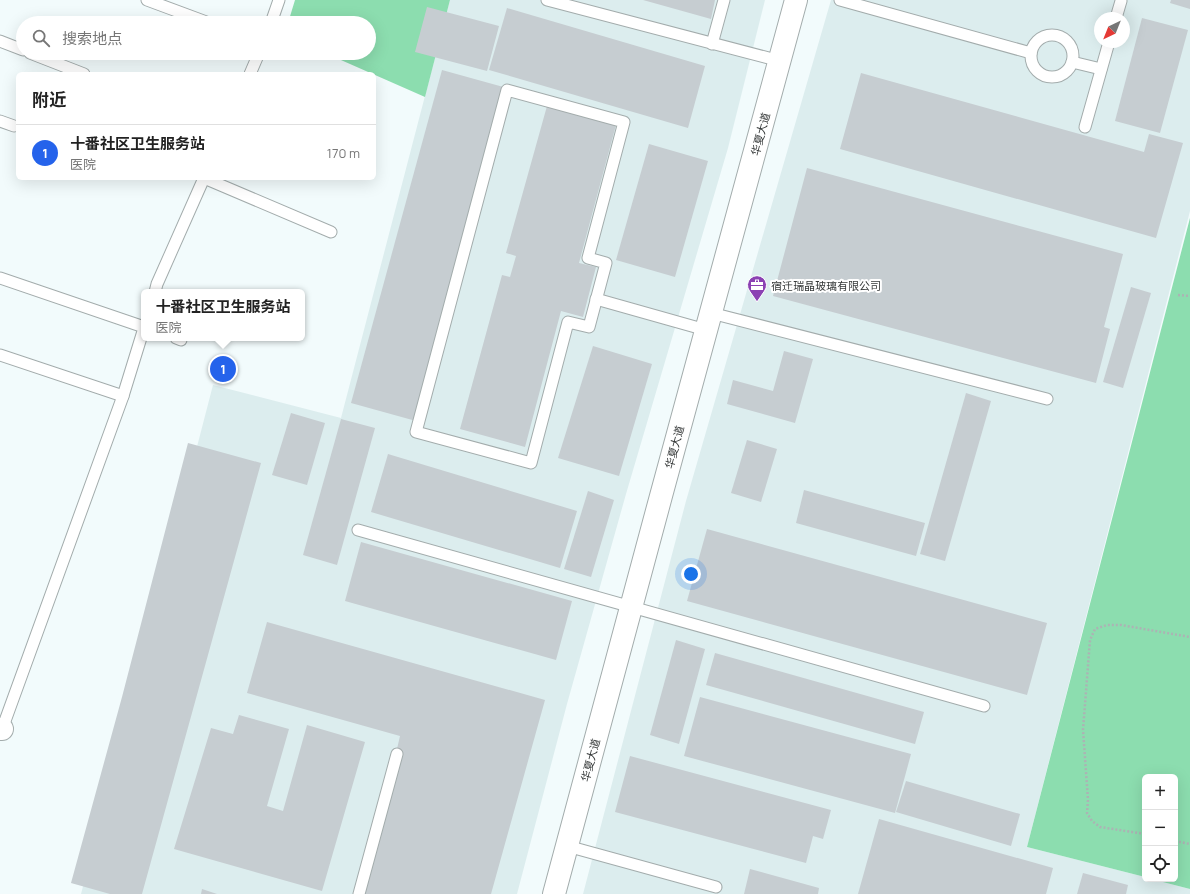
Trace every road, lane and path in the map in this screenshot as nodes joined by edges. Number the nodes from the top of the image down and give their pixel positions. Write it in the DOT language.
graph roads {
  1 [pos="147,0"];
  2 [pos="279,0"];
  3 [pos="547,0"];
  4 [pos="724,0"];
  5 [pos="796,0"];
  6 [pos="840,0"];
  7 [pos="1121,1"];
  8 [pos="1118,12"];
  9 [pos="190,16"];
  10 [pos="273,16"];
  11 [pos="0,41"];
  12 [pos="712,44"];
  13 [pos="16,47"];
  14 [pos="1107,48"];
  15 [pos="1031,53"];
  16 [pos="48,60"];
  17 [pos="257,60"];
  18 [pos="780,61"];
  19 [pos="1072,62"];
  20 [pos="1101,69"];
  21 [pos="79,72"];
  22 [pos="251,72"];
  23 [pos="0,121"];
  24 [pos="14,126"];
  25 [pos="1085,127"];
  26 [pos="203,180"];
  27 [pos="209,180"];
  28 [pos="331,232"];
  29 [pos="0,278"];
  30 [pos="156,289"];
  31 [pos="1178,295"];
  32 [pos="1190,296"];
  33 [pos="596,299"];
  34 [pos="709,321"];
  35 [pos="141,327"];
  36 [pos="141,338"];
  37 [pos="0,355"];
  38 [pos="123,396"];
  39 [pos="1047,399"];
  40 [pos="358,530"];
  41 [pos="631,607"];
  42 [pos="1190,637"];
  43 [pos="984,706"];
  44 [pos="1,731"];
  45 [pos="397,754"];
  46 [pos="1142,834"];
  47 [pos="1178,842"];
  48 [pos="1190,844"];
  49 [pos="567,846"];
  50 [pos="716,887"];
  51 [pos="359,894"];
  52 [pos="554,894"];
  1 -- 9 [label="lane"];
  2 -- 10 [label="lane"];
  3 -- 12 [label="lane"];
  4 -- 12 [label="lane"];
  5 -- 18 [label="street, 华夏大道"];
  6 -- 15 [label="lane"];
  7 -- 8 [label="lane"];
  11 -- 13 [label="lane"];
  12 -- 18 [label="lane"];
  14 -- 20 [label="lane"];
  15 -- 19 [label="lane"];
  15 -- 19 [label="lane"];
  16 -- 21 [label="lane"];
  17 -- 22 [label="lane"];
  18 -- 34 [label="street, 华夏大道"];
  19 -- 20 [label="lane"];
  20 -- 25 [label="lane"];
  23 -- 24 [label="lane"];
  26 -- 30 [label="lane"];
  27 -- 28 [label="lane"];
  29 -- 35 [label="lane"];
  31 -- 32 [label="path"];
  33 -- 33 [label="lane"];
  33 -- 34 [label="lane"];
  34 -- 39 [label="lane"];
  34 -- 41 [label="street, 华夏大道"];
  36 -- 38 [label="lane"];
  37 -- 38 [label="lane"];
  38 -- 44 [label="lane"];
  40 -- 41 [label="lane"];
  41 -- 43 [label="lane"];
  41 -- 49 [label="street, 华夏大道"];
  42 -- 46 [label="path"];
  45 -- 51 [label="lane"];
  47 -- 48 [label="path"];
  49 -- 50 [label="lane"];
  49 -- 52 [label="street, 华夏大道"];
}
